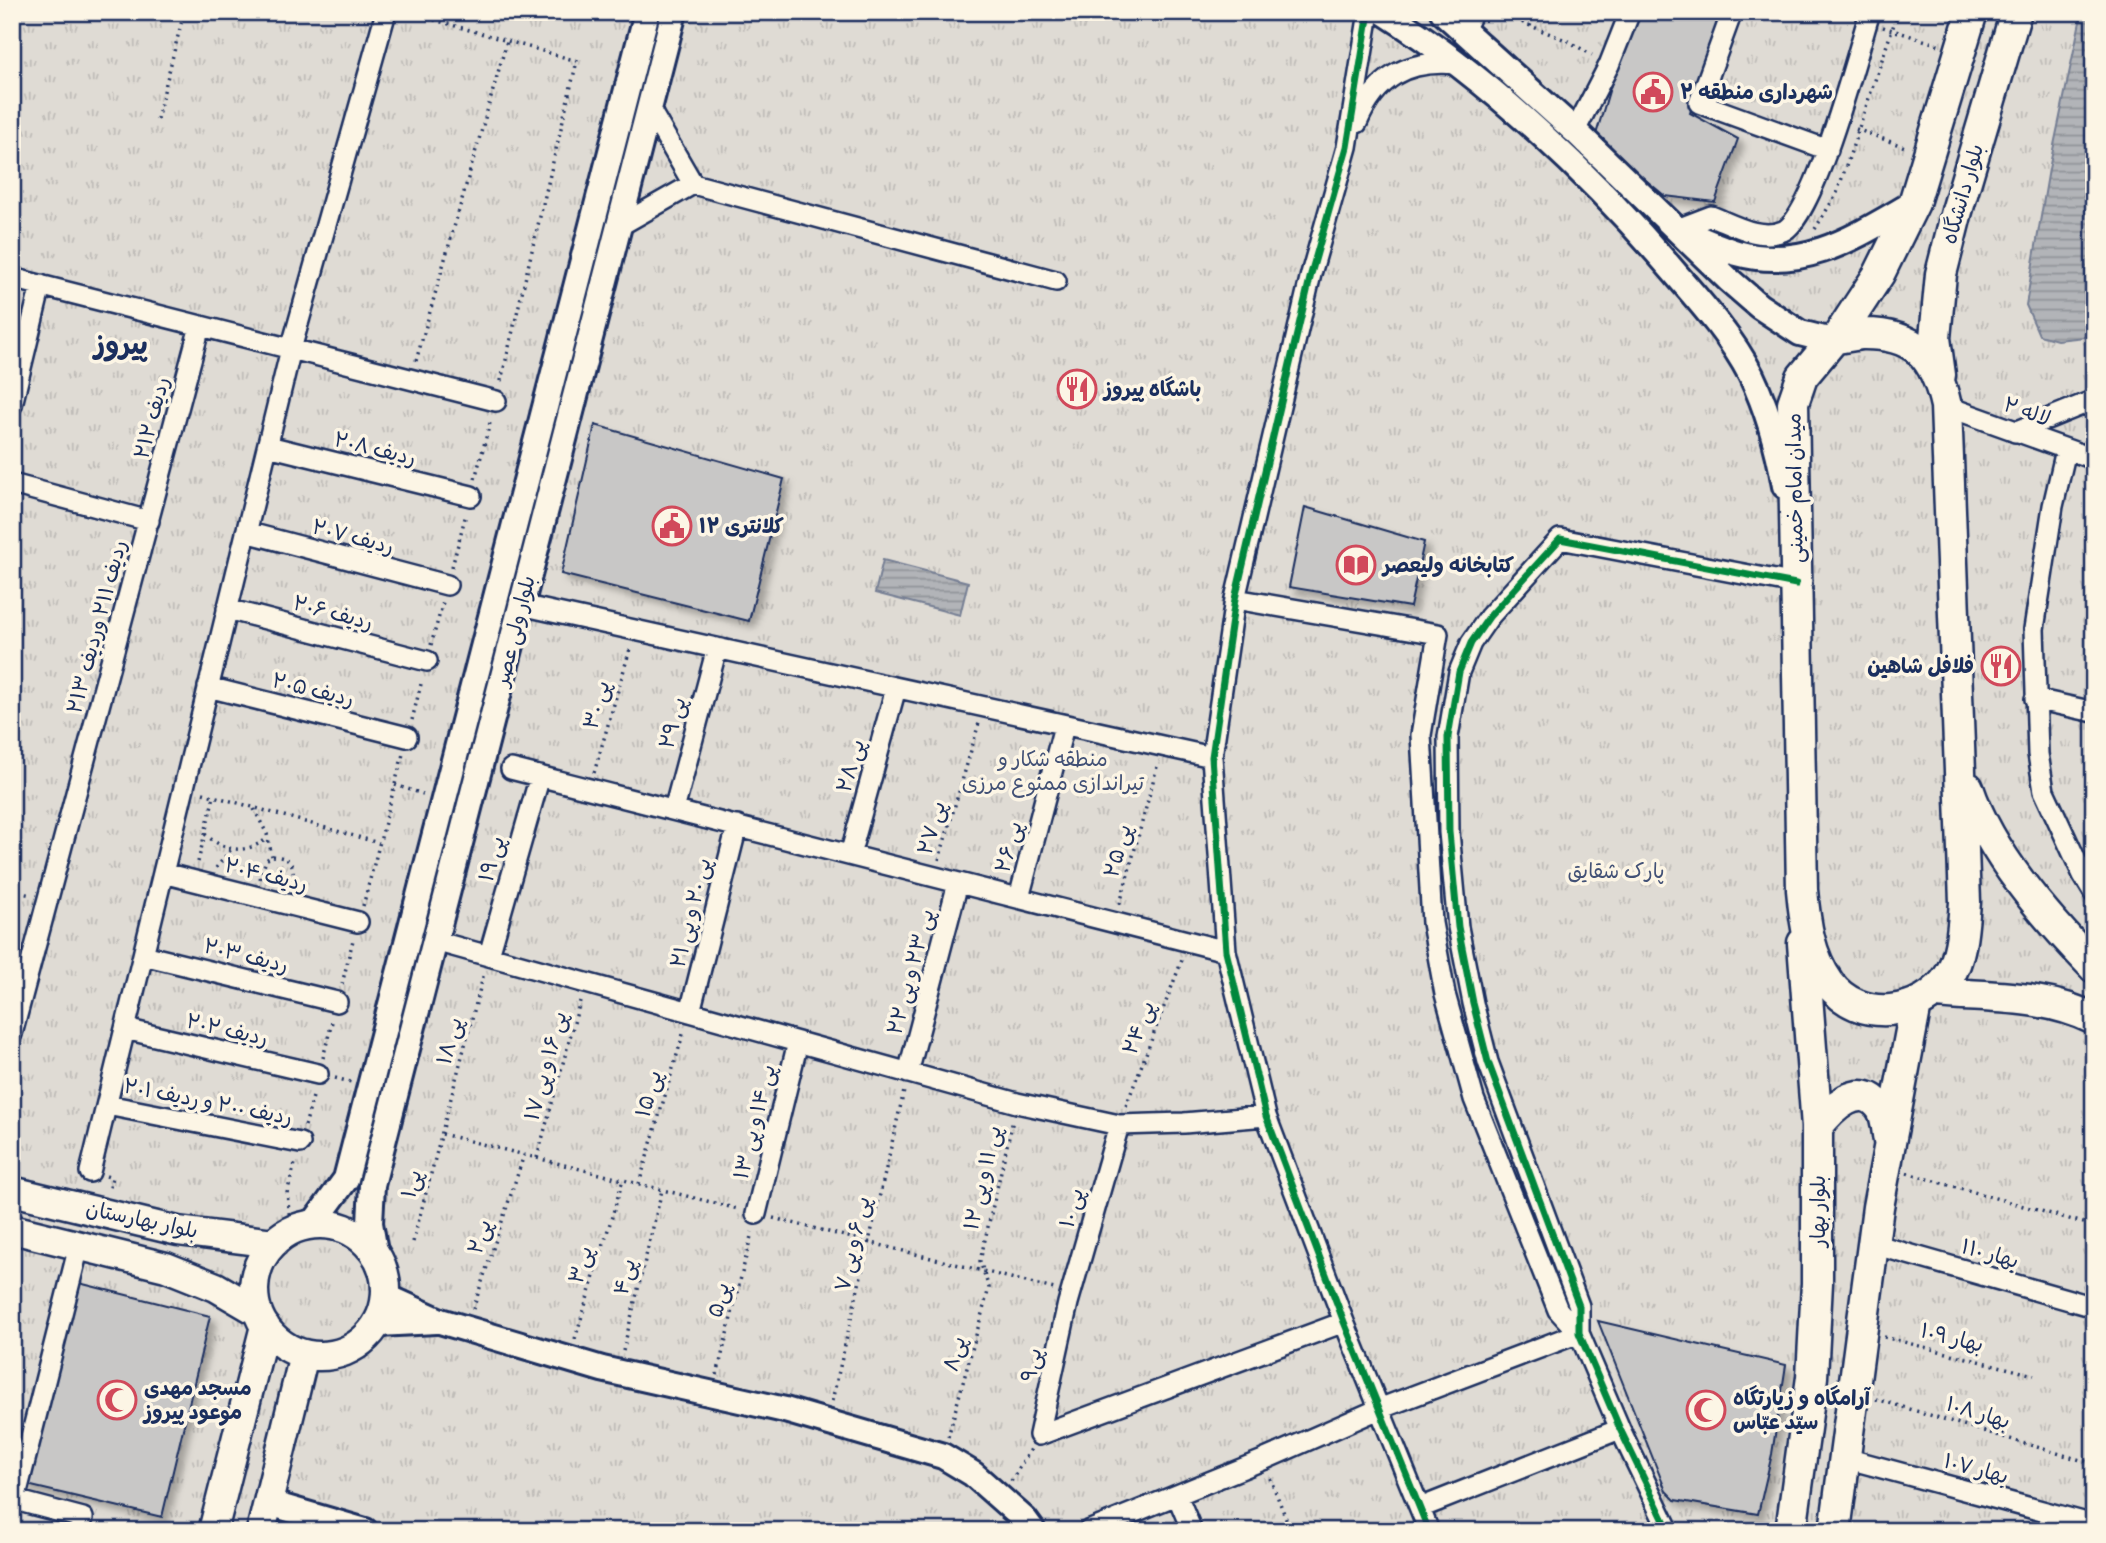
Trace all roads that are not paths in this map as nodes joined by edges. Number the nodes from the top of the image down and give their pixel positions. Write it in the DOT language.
graph roads {
  1 [pos="386,12"];
  2 [pos="647,12"];
  3 [pos="674,12"];
  4 [pos="1369,12"];
  5 [pos="1384,12"];
  6 [pos="1443,12"];
  7 [pos="1630,12"];
  8 [pos="1732,12"];
  9 [pos="1972,12"];
  10 [pos="2017,12"];
  11 [pos="1869,17"];
  12 [pos="1468,21"];
  13 [pos="1456,64"];
  14 [pos="649,108"];
  15 [pos="1575,131"];
  16 [pos="1347,147"];
  17 [pos="1828,150"];
  18 [pos="693,184"];
  19 [pos="1914,203"];
  20 [pos="619,226"];
  21 [pos="1677,229"];
  22 [pos="1655,249"];
  23 [pos="12,278"];
  24 [pos="1056,281"];
  25 [pos="41,285"];
  26 [pos="200,326"];
  27 [pos="1835,340"];
  28 [pos="291,349"];
  29 [pos="1943,392"];
  30 [pos="2094,400"];
  31 [pos="496,401"];
  32 [pos="12,405"];
  33 [pos="2015,432"];
  34 [pos="268,446"];
  35 [pos="2066,450"];
  36 [pos="2094,459"];
  37 [pos="12,484"];
  38 [pos="471,496"];
  39 [pos="149,522"];
  40 [pos="1796,529"];
  41 [pos="246,532"];
  42 [pos="1796,584"];
  43 [pos="447,585"];
  44 [pos="1235,599"];
  45 [pos="521,605"];
  46 [pos="227,609"];
  47 [pos="717,648"];
  48 [pos="427,661"];
  49 [pos="208,687"];
  50 [pos="896,688"];
  51 [pos="2035,699"];
  52 [pos="2094,712"];
  53 [pos="1064,726"];
  54 [pos="407,737"];
  55 [pos="1212,757"];
  56 [pos="1960,762"];
  57 [pos="511,769"];
  58 [pos="540,776"];
  59 [pos="674,810"];
  60 [pos="737,826"];
  61 [pos="850,855"];
  62 [pos="163,873"];
  63 [pos="958,883"];
  64 [pos="1802,890"];
  65 [pos="2094,893"];
  66 [pos="1019,898"];
  67 [pos="358,922"];
  68 [pos="435,941"];
  69 [pos="1226,951"];
  70 [pos="143,955"];
  71 [pos="489,955"];
  72 [pos="2094,967"];
  73 [pos="1926,999"];
  74 [pos="337,1002"];
  75 [pos="690,1012"];
  76 [pos="2094,1019"];
  77 [pos="125,1029"];
  78 [pos="12,1034"];
  79 [pos="798,1042"];
  80 [pos="908,1073"];
  81 [pos="318,1074"];
  82 [pos="107,1105"];
  83 [pos="1266,1116"];
  84 [pos="1119,1125"];
  85 [pos="1817,1127"];
  86 [pos="300,1143"];
  87 [pos="1887,1154"];
  88 [pos="90,1172"];
  89 [pos="12,1191"];
  90 [pos="756,1213"];
  91 [pos="313,1224"];
  92 [pos="12,1229"];
  93 [pos="274,1243"];
  94 [pos="1873,1244"];
  95 [pos="79,1246"];
  96 [pos="375,1252"];
  97 [pos="387,1297"];
  98 [pos="1068,1303"];
  99 [pos="2094,1307"];
  100 [pos="261,1319"];
  101 [pos="440,1321"];
  102 [pos="1344,1322"];
  103 [pos="378,1324"];
  104 [pos="1579,1333"];
  105 [pos="304,1355"];
  106 [pos="1379,1409"];
  107 [pos="1620,1429"];
  108 [pos="1845,1458"];
  109 [pos="1177,1495"];
  110 [pos="269,1503"];
  111 [pos="1420,1508"];
  112 [pos="2094,1525"];
  113 [pos="211,1528"];
  114 [pos="1665,1530"];
  115 [pos="79,1531"];
  116 [pos="261,1531"];
  117 [pos="365,1531"];
  118 [pos="1034,1531"];
  119 [pos="1088,1531"];
  120 [pos="1192,1531"];
  121 [pos="1429,1531"];
  122 [pos="1791,1531"];
  123 [pos="1835,1531"];
  1 -- 28 [label="street"];
  2 -- 91 [label="street, بلوار ولی عصر"];
  3 -- 14 [label="street, بلوار ولی عصر"];
  4 -- 16 [label="street"];
  5 -- 13 [label="street"];
  6 -- 12 [label="street"];
  7 -- 15 [label="street"];
  8 -- 17 [label="street"];
  9 -- 19 [label="main road, بلوار دانشگاه"];
  10 -- 29 [label="main road, بلوار دانشگاه"];
  11 -- 17 [label="street"];
  12 -- 15 [label="street"];
  13 -- 16 [label="street"];
  13 -- 22 [label="street"];
  14 -- 18 [label="street"];
  14 -- 20 [label="street, بلوار ولی عصر"];
  15 -- 21 [label="street"];
  16 -- 44 [label="street"];
  17 -- 21 [label="street"];
  18 -- 20 [label="street"];
  18 -- 24 [label="street"];
  19 -- 21 [label="street"];
  19 -- 27 [label="main road, بلوار دانشگاه"];
  20 -- 45 [label="street, بلوار ولی عصر"];
  21 -- 22 [label="street"];
  21 -- 27 [label="street"];
  22 -- 40 [label="street"];
  23 -- 25 [label="street"];
  25 -- 26 [label="street"];
  25 -- 32 [label="street"];
  26 -- 28 [label="street"];
  26 -- 39 [label="street, ردیف ۲۱۲"];
  27 -- 29 [label="main road"];
  27 -- 40 [label="main road, میدان امام خمینی"];
  28 -- 31 [label="street"];
  28 -- 34 [label="street"];
  29 -- 33 [label="street, لاله ۲"];
  29 -- 56 [label="main road"];
  30 -- 33 [label="street"];
  33 -- 35 [label="street, لاله ۲"];
  34 -- 38 [label="street, ردیف ۲۰۸"];
  34 -- 41 [label="street"];
  35 -- 36 [label="street, لاله ۲"];
  35 -- 51 [label="street"];
  37 -- 39 [label="street"];
  39 -- 78 [label="street, ردیف ۲۱۱ وردیف ۲۱۳"];
  40 -- 42 [label="main road, میدان امام خمینی"];
  41 -- 43 [label="street, ردیف ۲۰۷"];
  41 -- 46 [label="street"];
  42 -- 64 [label="main road, میدان امام خمینی"];
  42 -- 104 [label="street"];
  44 -- 55 [label="street"];
  44 -- 104 [label="street"];
  45 -- 47 [label="street"];
  45 -- 68 [label="street, بلوار ولی عصر"];
  46 -- 48 [label="street, ردیف ۲۰۶"];
  46 -- 49 [label="street"];
  47 -- 50 [label="street"];
  47 -- 59 [label="street, پی ۲۹"];
  49 -- 54 [label="street, ردیف ۲۰۵"];
  49 -- 62 [label="street"];
  50 -- 53 [label="street"];
  50 -- 61 [label="street, پی ۲۸"];
  51 -- 52 [label="street"];
  51 -- 65 [label="street"];
  53 -- 55 [label="street"];
  53 -- 66 [label="street, پی ۲۶"];
  55 -- 69 [label="street"];
  56 -- 72 [label="main road"];
  56 -- 73 [label="main road"];
  57 -- 58 [label="street"];
  58 -- 59 [label="street"];
  58 -- 71 [label="street, پی ۱۹"];
  59 -- 60 [label="street"];
  60 -- 61 [label="street"];
  60 -- 75 [label="street, پی ۲۰ و پی ۲۱"];
  61 -- 63 [label="street"];
  62 -- 67 [label="street, ردیف ۲۰۴"];
  62 -- 70 [label="street"];
  63 -- 66 [label="street"];
  63 -- 80 [label="street, پی ۲۳ و پی ۲۲"];
  64 -- 73 [label="main road, میدان امام خمینی"];
  64 -- 85 [label="main road, بلوار بهار"];
  66 -- 69 [label="street"];
  68 -- 71 [label="street"];
  68 -- 96 [label="street, بلوار ولی عصر"];
  69 -- 83 [label="street"];
  70 -- 74 [label="street, ردیف ۲۰۳"];
  70 -- 77 [label="street"];
  71 -- 75 [label="street"];
  73 -- 76 [label="main road, میدان امام خمینی"];
  73 -- 87 [label="main road"];
  75 -- 79 [label="street"];
  77 -- 81 [label="street, ردیف ۲۰۲"];
  77 -- 82 [label="street"];
  79 -- 80 [label="street"];
  79 -- 90 [label="street, پی ۱۴ و پی ۱۳"];
  80 -- 84 [label="street"];
  82 -- 86 [label="street, ردیف ۲۰۰ و ردیف ۲۰۱"];
  82 -- 88 [label="street"];
  83 -- 84 [label="street"];
  83 -- 102 [label="street"];
  84 -- 98 [label="street, پی ۱۰"];
  85 -- 87 [label="main road"];
  85 -- 122 [label="main road, بلوار بهار"];
  87 -- 94 [label="main road"];
  89 -- 93 [label="main road, بلوار بهارستان"];
  91 -- 93 [label="main road"];
  91 -- 96 [label="main road"];
  92 -- 95 [label="main road, بلوار بهارستان"];
  93 -- 100 [label="main road"];
  94 -- 99 [label="street, بهار ۱۱۰"];
  94 -- 108 [label="main road"];
  95 -- 100 [label="main road, بلوار بهارستان"];
  95 -- 115 [label="street"];
  96 -- 97 [label="main road"];
  97 -- 101 [label="street"];
  97 -- 103 [label="main road"];
  98 -- 102 [label="street, پی۹"];
  100 -- 105 [label="main road"];
  100 -- 113 [label="main road"];
  101 -- 103 [label="street"];
  101 -- 118 [label="street"];
  102 -- 106 [label="street"];
  103 -- 105 [label="main road"];
  104 -- 106 [label="street"];
  104 -- 107 [label="street"];
  105 -- 110 [label="main road"];
  106 -- 109 [label="street"];
  106 -- 111 [label="street"];
  107 -- 111 [label="street"];
  107 -- 114 [label="street"];
  108 -- 112 [label="street, بهار ۱۰۷"];
  108 -- 123 [label="main road"];
  109 -- 119 [label="street"];
  109 -- 120 [label="street"];
  110 -- 116 [label="main road"];
  110 -- 117 [label="street"];
  111 -- 121 [label="street"];
}
